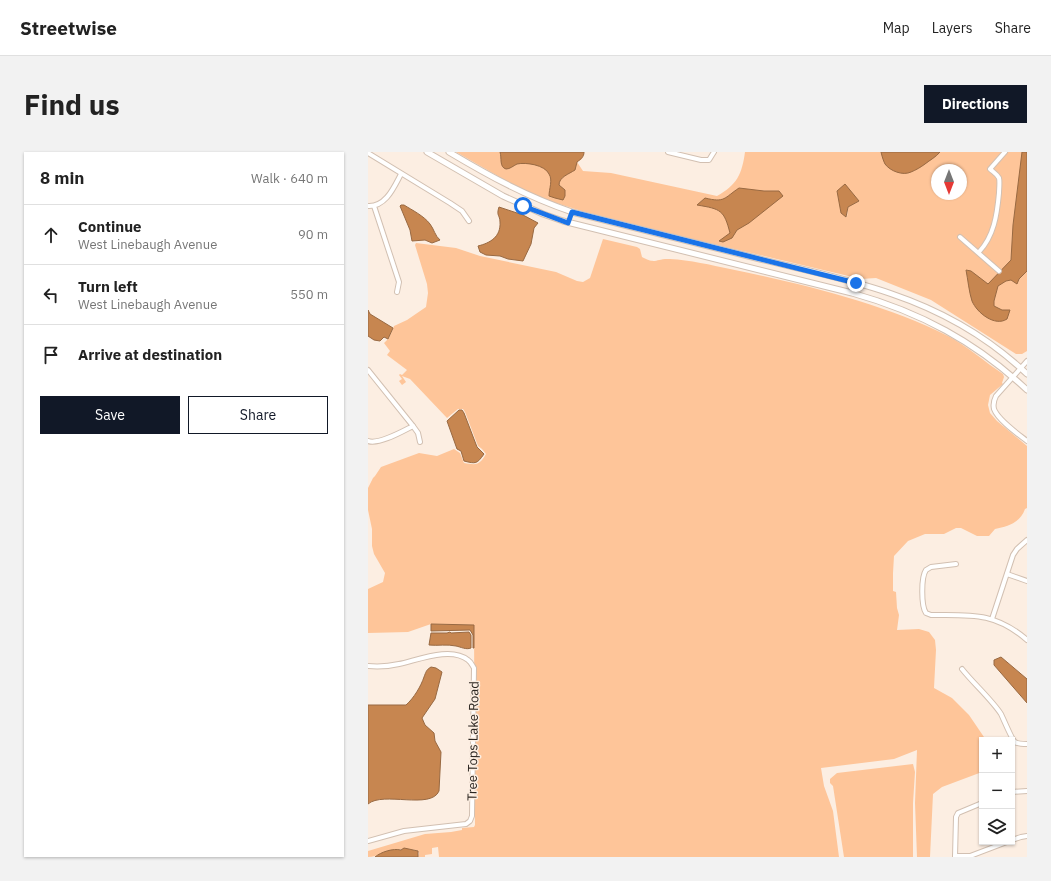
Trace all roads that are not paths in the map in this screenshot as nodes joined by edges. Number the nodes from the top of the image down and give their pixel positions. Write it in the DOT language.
graph roads {
  1 [pos="427,152"];
  2 [pos="449,152"];
  3 [pos="668,152"];
  4 [pos="714,152"];
  5 [pos="1005,152"];
  6 [pos="368,153"];
  7 [pos="401,174"];
  8 [pos="368,206"];
  9 [pos="374,206"];
  10 [pos="572,212"];
  11 [pos="469,220"];
  12 [pos="568,223"];
  13 [pos="960,237"];
  14 [pos="979,252"];
  15 [pos="999,271"];
  16 [pos="397,292"];
  17 [pos="1027,361"];
  18 [pos="1020,368"];
  19 [pos="368,370"];
  20 [pos="1027,374"];
  21 [pos="1013,376"];
  22 [pos="1027,390"];
  23 [pos="413,426"];
  24 [pos="368,441"];
  25 [pos="1027,441"];
  26 [pos="420,442"];
  27 [pos="1027,540"];
  28 [pos="956,564"];
  29 [pos="1007,574"];
  30 [pos="1027,581"];
  31 [pos="992,619"];
  32 [pos="1027,640"];
  33 [pos="368,666"];
  34 [pos="962,669"];
  35 [pos="1027,744"];
  36 [pos="1027,791"];
  37 [pos="1015,792"];
  38 [pos="979,804"];
  39 [pos="1027,836"];
  40 [pos="1015,839"];
  41 [pos="368,842"];
  42 [pos="999,845"];
  43 [pos="956,856"];
  1 -- 12 [label="main road"];
  2 -- 10 [label="main road"];
  3 -- 4 [label="street"];
  5 -- 14 [label="street"];
  6 -- 7 [label="street"];
  7 -- 9 [label="street"];
  7 -- 11 [label="street"];
  8 -- 9 [label="street"];
  9 -- 16 [label="street"];
  10 -- 12 [label="main road"];
  10 -- 18 [label="main road"];
  12 -- 21 [label="main road"];
  13 -- 14 [label="street"];
  14 -- 15 [label="street"];
  17 -- 18 [label="street"];
  18 -- 20 [label="main road"];
  18 -- 21 [label="street"];
  19 -- 23 [label="street"];
  21 -- 22 [label="main road"];
  21 -- 25 [label="street"];
  23 -- 24 [label="street"];
  23 -- 26 [label="street"];
  27 -- 29 [label="street"];
  28 -- 31 [label="street"];
  29 -- 30 [label="street"];
  29 -- 31 [label="street"];
  31 -- 32 [label="street"];
  33 -- 41 [label="street, Tree Tops Lake Road"];
  34 -- 35 [label="street"];
  36 -- 37 [label="street"];
  38 -- 43 [label="street"];
  39 -- 40 [label="street"];
  42 -- 43 [label="street"];
}
